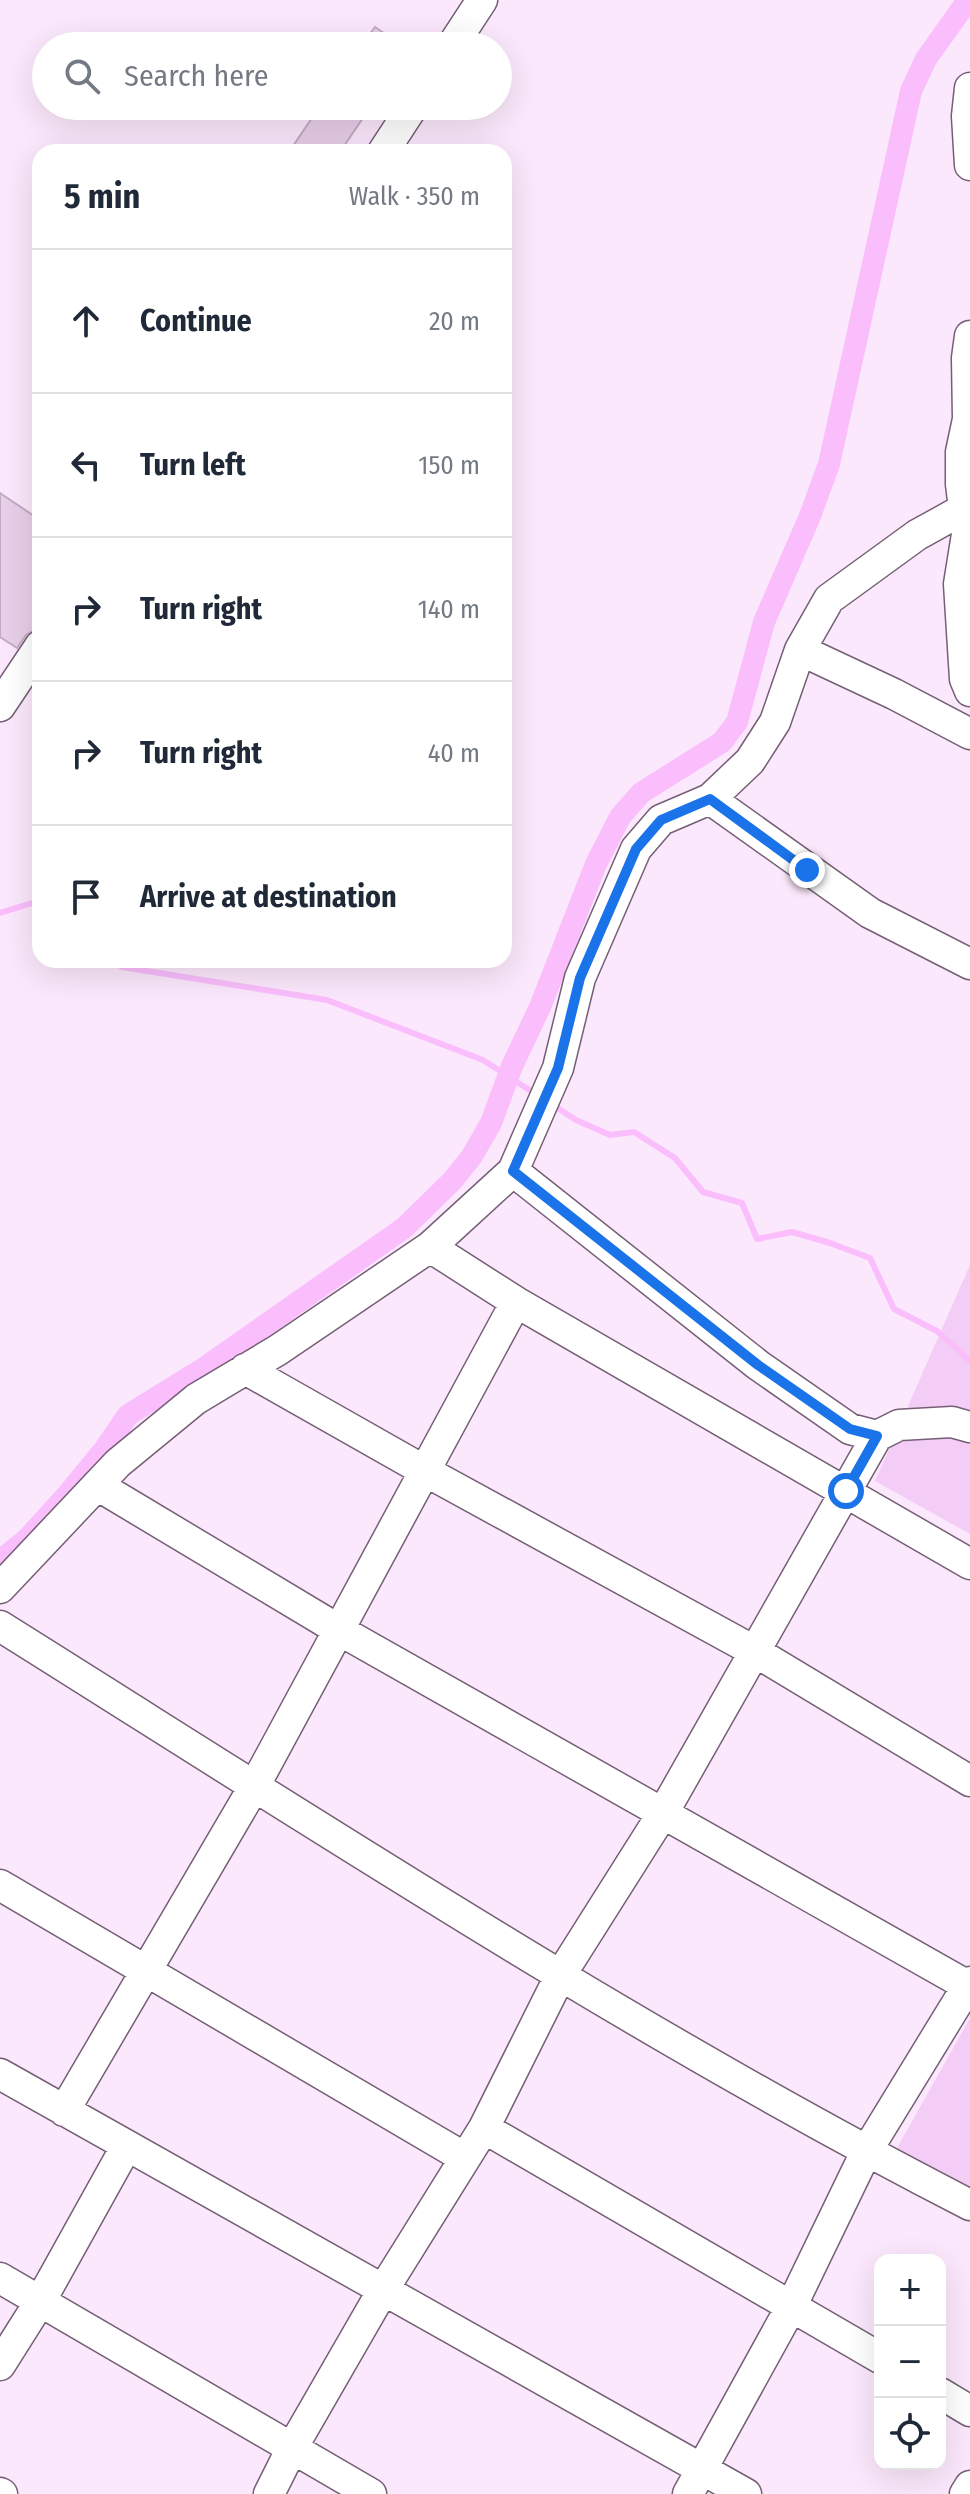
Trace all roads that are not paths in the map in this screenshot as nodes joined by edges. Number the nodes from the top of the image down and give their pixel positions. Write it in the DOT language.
graph roads {
  1 [pos="482,0"];
  2 [pos="461,32"];
  3 [pos="970,88"];
  4 [pos="404,120"];
  5 [pos="969,131"];
  6 [pos="388,144"];
  7 [pos="970,165"];
  8 [pos="970,336"];
  9 [pos="969,418"];
  10 [pos="967,526"];
  11 [pos="800,650"];
  12 [pos="32,658"];
  13 [pos="970,691"];
  14 [pos="0,706"];
  15 [pos="970,734"];
  16 [pos="710,799"];
  17 [pos="970,964"];
  18 [pos="513,1171"];
  19 [pos="430,1247"];
  20 [pos="516,1302"];
  21 [pos="245,1369"];
  22 [pos="970,1427"];
  23 [pos="877,1436"];
  24 [pos="425,1471"];
  25 [pos="97,1485"];
  26 [pos="846,1491"];
  27 [pos="970,1564"];
  28 [pos="0,1588"];
  29 [pos="0,1626"];
  30 [pos="339,1630"];
  31 [pos="754,1651"];
  32 [pos="970,1781"];
  33 [pos="255,1785"];
  34 [pos="663,1813"];
  35 [pos="0,1885"];
  36 [pos="146,1971"];
  37 [pos="560,1976"];
  38 [pos="969,1984"];
  39 [pos="0,2074"];
  40 [pos="64,2111"];
  41 [pos="484,2128"];
  42 [pos="126,2147"];
  43 [pos="866,2152"];
  44 [pos="465,2158"];
  45 [pos="970,2205"];
  46 [pos="0,2278"];
  47 [pos="383,2290"];
  48 [pos="41,2300"];
  49 [pos="791,2307"];
  50 [pos="874,2355"];
  51 [pos="0,2365"];
  52 [pos="946,2397"];
  53 [pos="970,2411"];
  54 [pos="292,2448"];
  55 [pos="696,2481"];
  56 [pos="970,2486"];
  57 [pos="269,2494"];
  58 [pos="371,2494"];
  59 [pos="746,2494"];
  60 [pos="965,2494"];
  1 -- 2 [label="street"];
  3 -- 5 [label="street"];
  4 -- 6 [label="street"];
  5 -- 7 [label="street"];
  8 -- 9 [label="street"];
  9 -- 10 [label="street"];
  10 -- 11 [label="street"];
  10 -- 13 [label="street"];
  11 -- 15 [label="street"];
  11 -- 16 [label="street"];
  12 -- 14 [label="street"];
  16 -- 17 [label="street"];
  16 -- 18 [label="street"];
  18 -- 19 [label="street"];
  18 -- 23 [label="street"];
  19 -- 20 [label="street"];
  19 -- 21 [label="street"];
  20 -- 24 [label="street"];
  20 -- 26 [label="street"];
  21 -- 24 [label="street"];
  21 -- 25 [label="street"];
  22 -- 23 [label="street"];
  23 -- 26 [label="street"];
  24 -- 30 [label="street"];
  24 -- 31 [label="street"];
  25 -- 28 [label="street"];
  25 -- 30 [label="street"];
  26 -- 27 [label="street"];
  26 -- 31 [label="street"];
  29 -- 33 [label="street"];
  30 -- 33 [label="street"];
  30 -- 34 [label="street"];
  31 -- 32 [label="street"];
  31 -- 34 [label="street"];
  33 -- 36 [label="street"];
  33 -- 37 [label="street"];
  34 -- 37 [label="street"];
  34 -- 38 [label="street"];
  35 -- 36 [label="street"];
  36 -- 40 [label="street"];
  36 -- 44 [label="street"];
  37 -- 41 [label="street"];
  37 -- 43 [label="street"];
  38 -- 43 [label="street"];
  39 -- 40 [label="street"];
  40 -- 42 [label="street"];
  41 -- 44 [label="street"];
  41 -- 49 [label="street"];
  42 -- 47 [label="street"];
  42 -- 48 [label="street"];
  43 -- 45 [label="street"];
  43 -- 49 [label="street"];
  44 -- 47 [label="street"];
  46 -- 48 [label="street"];
  47 -- 54 [label="street"];
  47 -- 55 [label="street"];
  48 -- 51 [label="street"];
  48 -- 54 [label="street"];
  49 -- 50 [label="street"];
  49 -- 55 [label="street"];
  52 -- 53 [label="street"];
  54 -- 57 [label="street"];
  54 -- 58 [label="street"];
  55 -- 59 [label="street"];
  56 -- 60 [label="street"];
}
